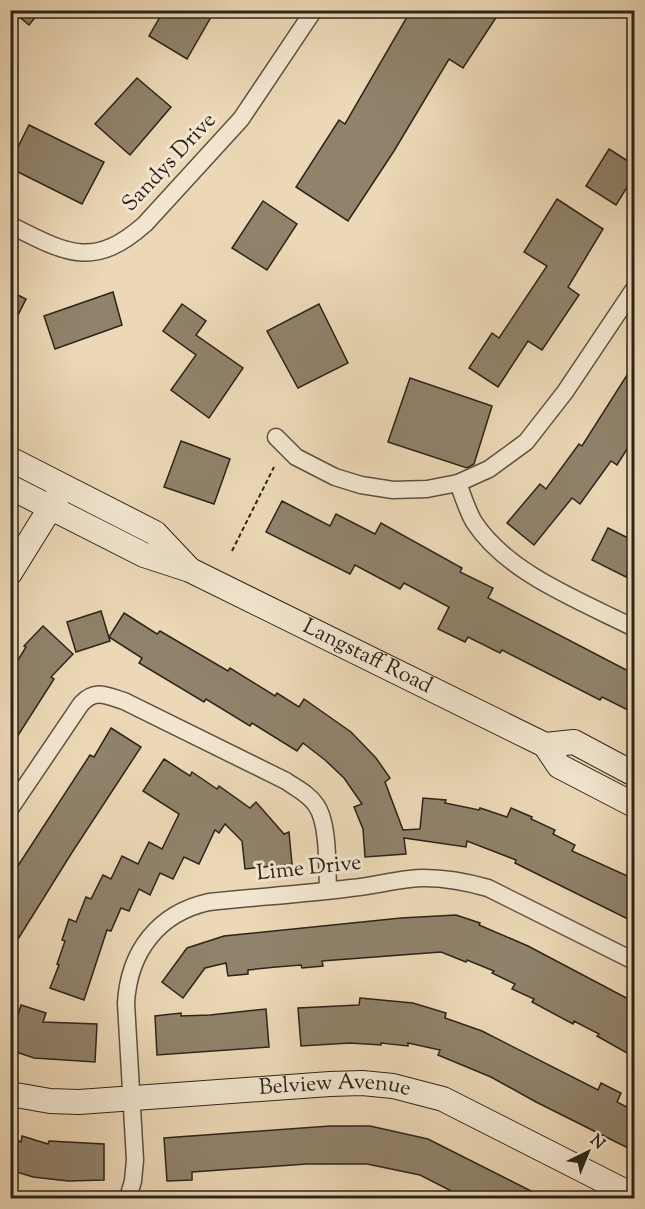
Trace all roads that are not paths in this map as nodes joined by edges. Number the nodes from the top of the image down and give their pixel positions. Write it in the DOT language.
graph roads {
  1 [pos="314,10"];
  2 [pos="10,225"];
  3 [pos="634,289"];
  4 [pos="276,437"];
  5 [pos="10,459"];
  6 [pos="458,483"];
  7 [pos="63,486"];
  8 [pos="10,487"];
  9 [pos="50,507"];
  10 [pos="190,570"];
  11 [pos="10,573"];
  12 [pos="634,628"];
  13 [pos="545,745"];
  14 [pos="634,774"];
  15 [pos="634,805"];
  16 [pos="10,809"];
  17 [pos="328,890"];
  18 [pos="634,962"];
  19 [pos="10,1094"];
  20 [pos="131,1099"];
  21 [pos="634,1196"];
  22 [pos="128,1198"];
  1 -- 2 [label="street, Sandys Drive"];
  3 -- 6 [label="street"];
  4 -- 6 [label="street"];
  5 -- 7 [label="main road, Langstaff Road"];
  6 -- 12 [label="street"];
  7 -- 9 [label="main road"];
  7 -- 10 [label="main road, Langstaff Road"];
  8 -- 9 [label="main road, Langstaff Road"];
  9 -- 10 [label="main road, Langstaff Road"];
  9 -- 11 [label="main road"];
  10 -- 13 [label="main road, Langstaff Road"];
  13 -- 14 [label="main road"];
  13 -- 15 [label="main road, Langstaff Road"];
  16 -- 17 [label="street"];
  17 -- 18 [label="street, Lime Drive"];
  17 -- 20 [label="street, Lime Drive"];
  19 -- 20 [label="main road, Belview Avenue"];
  20 -- 21 [label="main road, Belview Avenue"];
  20 -- 22 [label="street, Lime Drive"];
}
